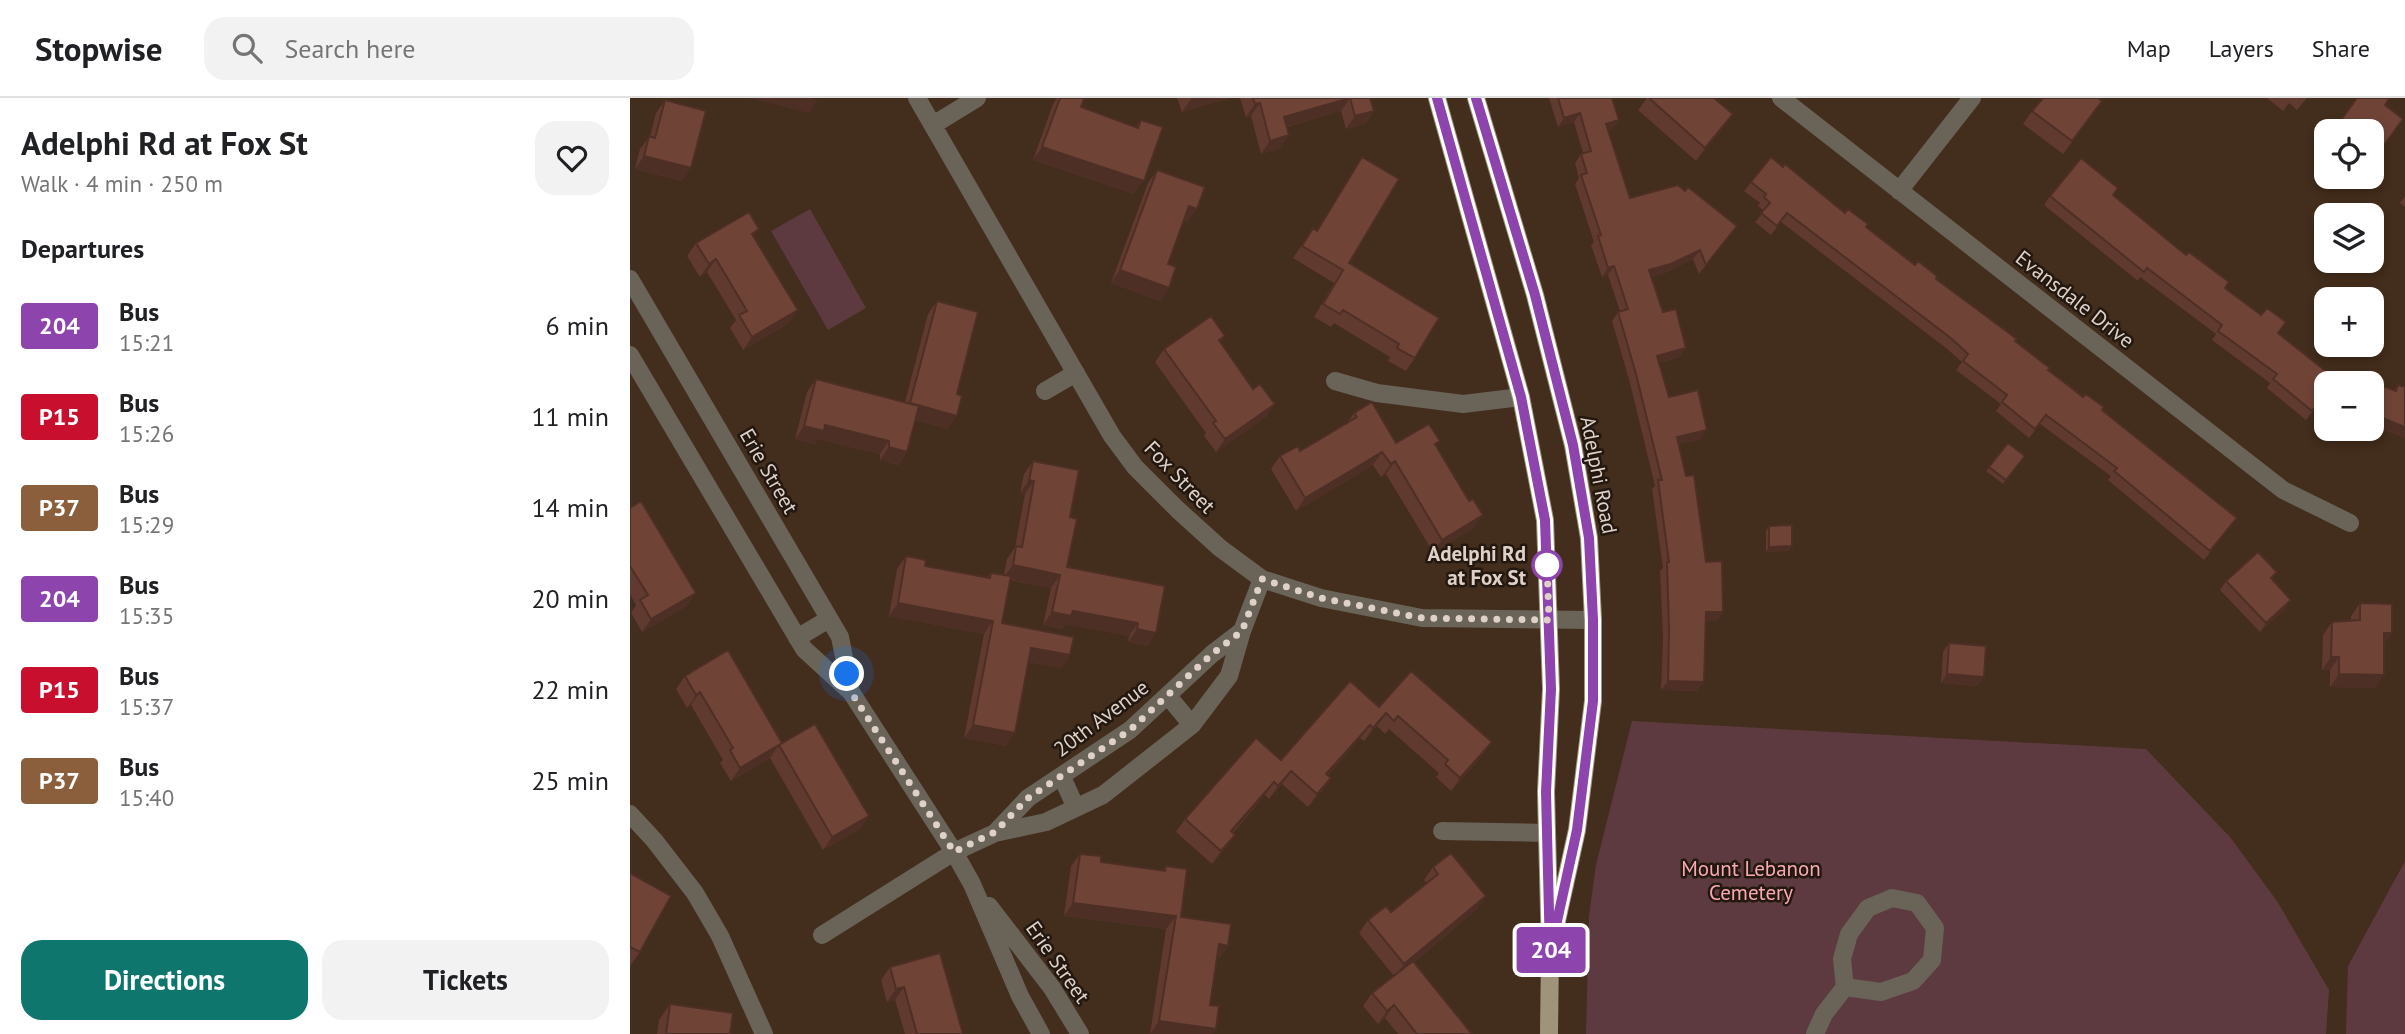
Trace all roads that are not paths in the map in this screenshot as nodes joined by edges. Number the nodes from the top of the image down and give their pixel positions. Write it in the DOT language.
graph roads {
  1 [pos="917,98"];
  2 [pos="977,98"];
  3 [pos="1437,98"];
  4 [pos="1476,98"];
  5 [pos="1781,98"];
  6 [pos="1972,98"];
  7 [pos="933,125"];
  8 [pos="1899,191"];
  9 [pos="630,279"];
  10 [pos="630,355"];
  11 [pos="1076,373"];
  12 [pos="1335,381"];
  13 [pos="1045,391"];
  14 [pos="1521,397"];
  15 [pos="2350,523"];
  16 [pos="1262,579"];
  17 [pos="829,619"];
  18 [pos="1549,620"];
  19 [pos="1593,620"];
  20 [pos="1242,631"];
  21 [pos="797,638"];
  22 [pos="851,692"];
  23 [pos="1168,696"];
  24 [pos="1192,725"];
  25 [pos="1062,777"];
  26 [pos="1076,808"];
  27 [pos="630,814"];
  28 [pos="1442,831"];
  29 [pos="995,832"];
  30 [pos="1547,833"];
  31 [pos="954,852"];
  32 [pos="972,884"];
  33 [pos="822,935"];
  34 [pos="1550,953"];
  35 [pos="1845,988"];
  36 [pos="764,1034"];
  37 [pos="1041,1034"];
  38 [pos="1080,1034"];
  39 [pos="1549,1034"];
  40 [pos="1815,1034"];
  1 -- 7 [label="street, Fox Street"];
  2 -- 7 [label="street"];
  3 -- 14 [label="main road, Adelphi Road"];
  4 -- 19 [label="main road, Adelphi Road"];
  5 -- 8 [label="street, Evansdale Drive"];
  6 -- 8 [label="street"];
  7 -- 11 [label="street, Fox Street"];
  8 -- 15 [label="street, Evansdale Drive"];
  9 -- 17 [label="street, Erie Street"];
  10 -- 21 [label="street, Erie Street"];
  11 -- 13 [label="street"];
  11 -- 16 [label="street, Fox Street"];
  12 -- 14 [label="street"];
  14 -- 18 [label="main road, Adelphi Road"];
  16 -- 18 [label="street, Fox Street"];
  16 -- 20 [label="street, 20th Avenue"];
  17 -- 21 [label="street"];
  17 -- 22 [label="street, Erie Street"];
  18 -- 19 [label="street, Fox Street"];
  18 -- 30 [label="main road, Adelphi Road"];
  19 -- 34 [label="main road, Adelphi Road"];
  20 -- 23 [label="street, 20th Avenue"];
  20 -- 24 [label="street, 20th Avenue"];
  21 -- 22 [label="street, Erie Street"];
  22 -- 31 [label="street, Erie Street"];
  23 -- 24 [label="street, 20th Avenue"];
  23 -- 25 [label="street, 20th Avenue"];
  24 -- 26 [label="street, 20th Avenue"];
  25 -- 26 [label="street, 20th Avenue"];
  25 -- 29 [label="street, 20th Avenue"];
  26 -- 29 [label="street, 20th Avenue"];
  27 -- 36 [label="street"];
  28 -- 30 [label="street"];
  29 -- 31 [label="street, 20th Avenue"];
  30 -- 34 [label="main road, Adelphi Road"];
  31 -- 32 [label="street, Erie Street"];
  31 -- 33 [label="street, 20th Avenue"];
  32 -- 37 [label="street, Erie Street"];
  32 -- 38 [label="street, Erie Street"];
  34 -- 39 [label="main road, Adelphi Road"];
  35 -- 35 [label="street"];
  35 -- 40 [label="street"];
}
